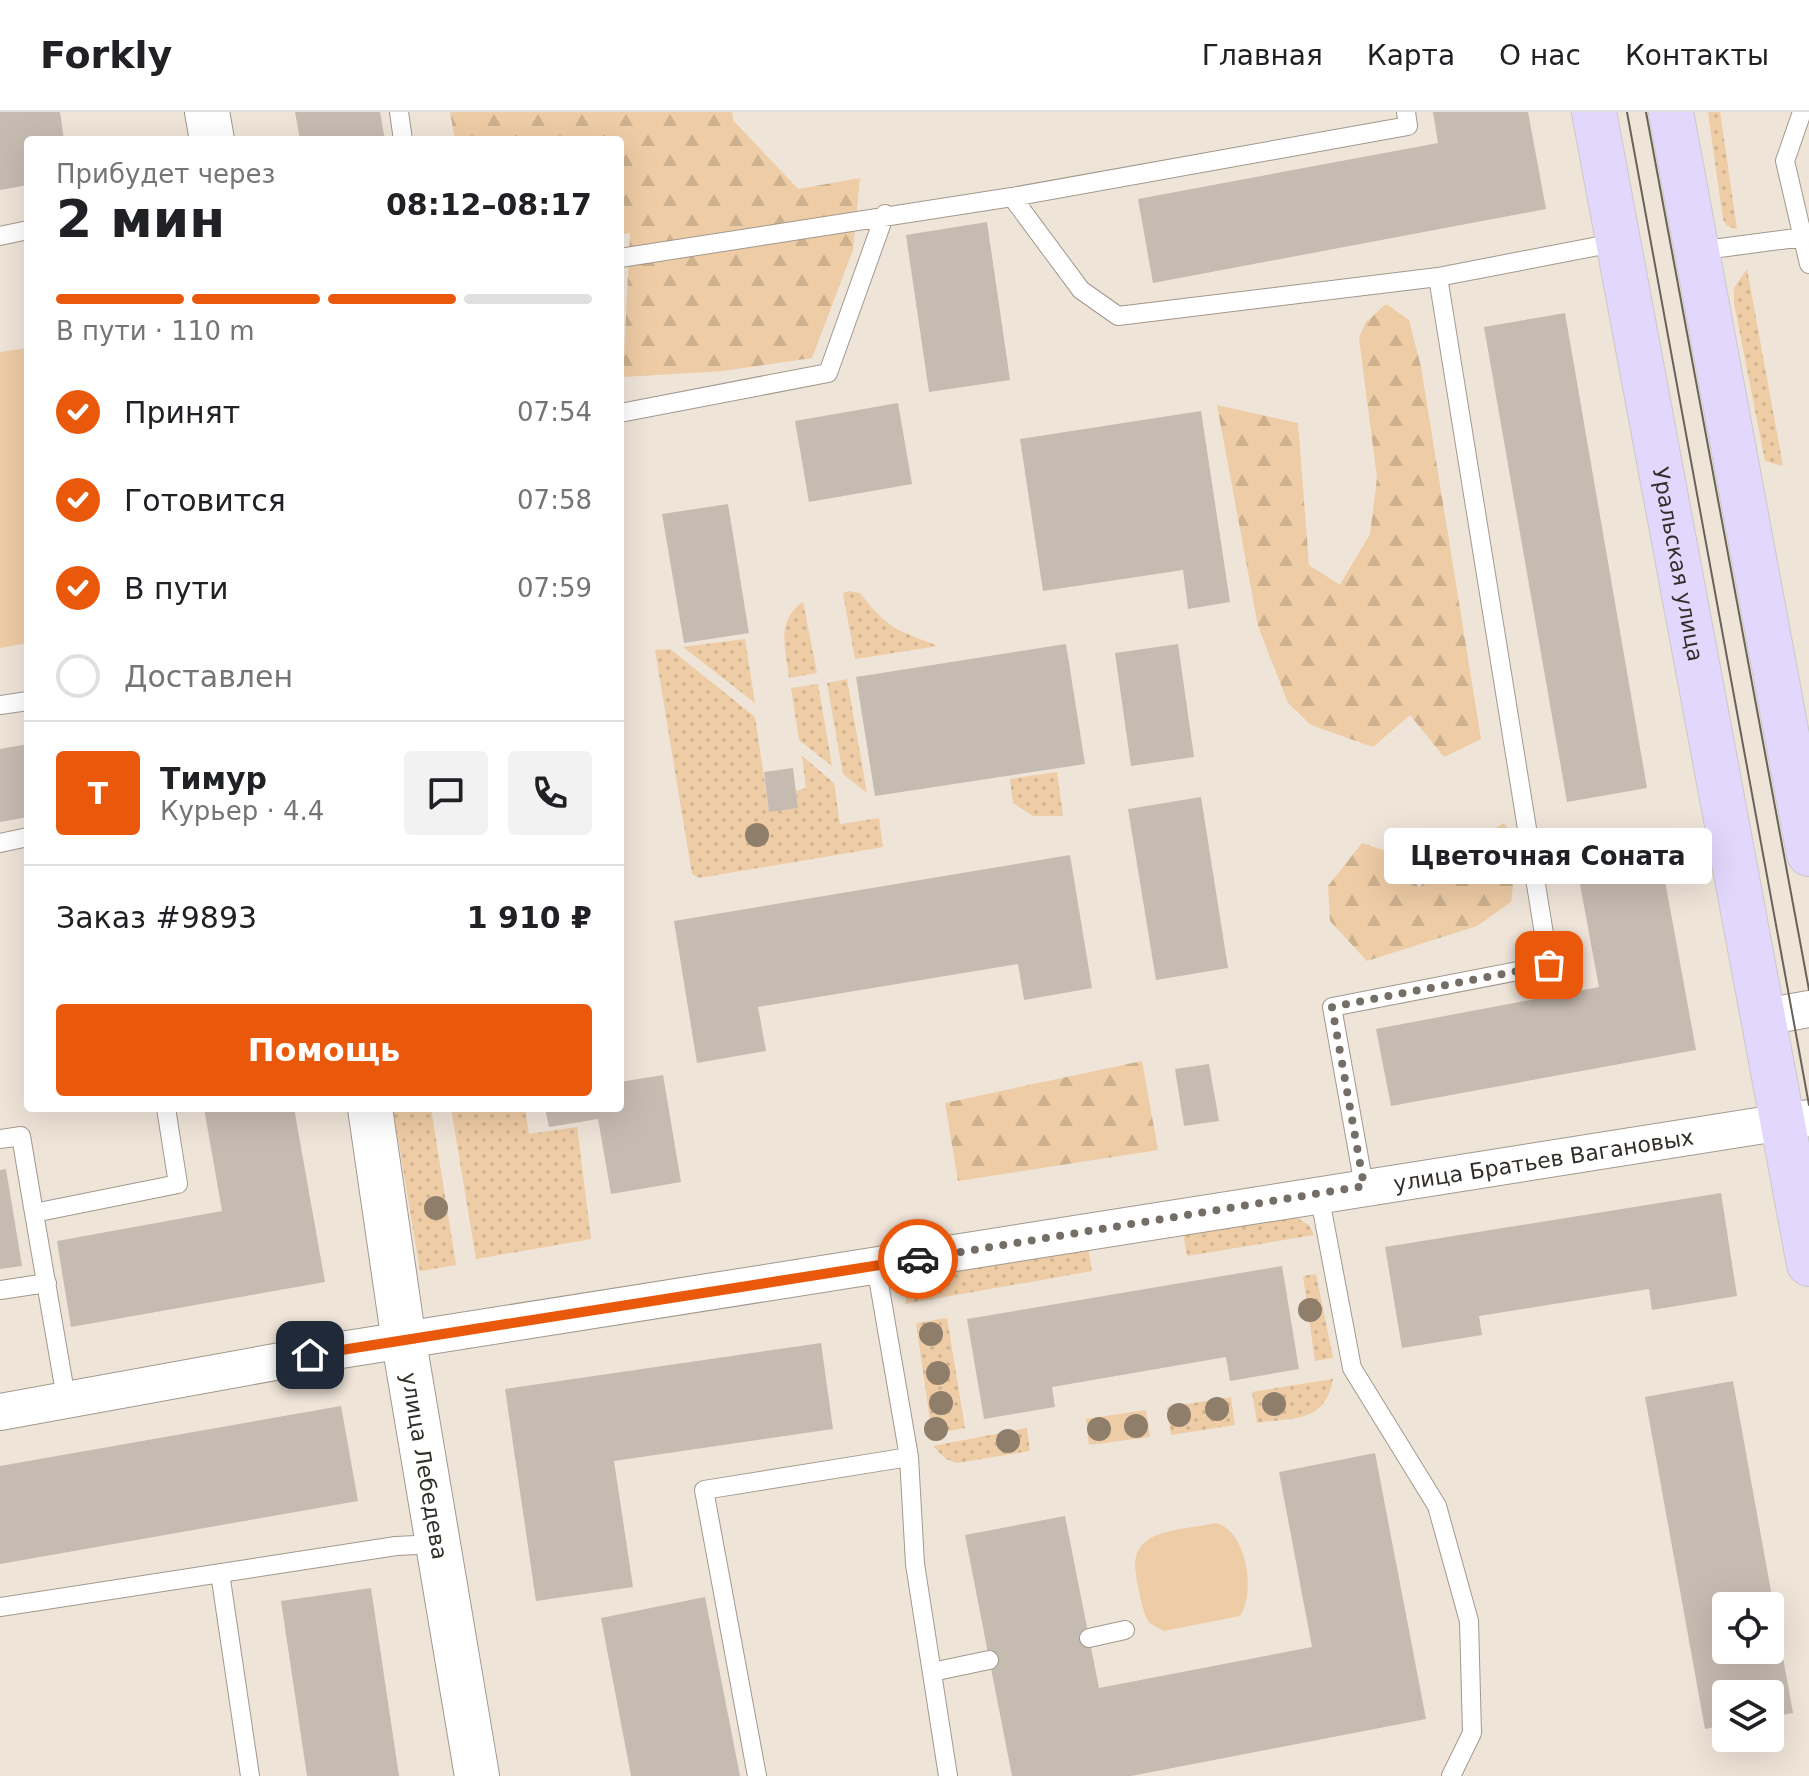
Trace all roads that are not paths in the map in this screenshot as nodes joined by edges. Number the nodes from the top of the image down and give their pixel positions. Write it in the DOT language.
graph roads {
  1 [pos="207,112"];
  2 [pos="399,112"];
  3 [pos="1406,112"];
  4 [pos="1594,112"];
  5 [pos="1671,112"];
  6 [pos="1802,112"];
  7 [pos="211,136"];
  8 [pos="402,136"];
  9 [pos="1012,197"];
  10 [pos="885,214"];
  11 [pos="24,231"];
  12 [pos="0,236"];
  13 [pos="1803,237"];
  14 [pos="1619,242"];
  15 [pos="1697,251"];
  16 [pos="624,257"];
  17 [pos="1809,264"];
  18 [pos="1438,277"];
  19 [pos="624,412"];
  20 [pos="24,702"];
  21 [pos="0,705"];
  22 [pos="24,838"];
  23 [pos="0,843"];
  24 [pos="1809,854"];
  25 [pos="1809,1009"];
  26 [pos="1764,1017"];
  27 [pos="167,1112"];
  28 [pos="371,1112"];
  29 [pos="1796,1120"];
  30 [pos="0,1139"];
  31 [pos="1364,1186"];
  32 [pos="1319,1194"];
  33 [pos="34,1213"];
  34 [pos="1809,1264"];
  35 [pos="876,1266"];
  36 [pos="47,1283"];
  37 [pos="0,1290"];
  38 [pos="404,1342"];
  39 [pos="66,1398"];
  40 [pos="0,1412"];
  41 [pos="909,1457"];
  42 [pos="437,1544"];
  43 [pos="220,1573"];
  44 [pos="0,1607"];
  45 [pos="1125,1630"];
  46 [pos="1089,1638"];
  47 [pos="989,1660"];
  48 [pos="932,1672"];
  49 [pos="250,1776"];
  50 [pos="477,1776"];
  51 [pos="757,1776"];
  52 [pos="948,1776"];
  53 [pos="1451,1776"];
  1 -- 7 [label="street"];
  2 -- 8 [label="lane"];
  3 -- 9 [label="lane"];
  4 -- 14 [label="main road, Уральская улица"];
  5 -- 15 [label="main road"];
  6 -- 13 [label="lane"];
  9 -- 10 [label="lane"];
  9 -- 18 [label="lane"];
  10 -- 16 [label="lane"];
  10 -- 19 [label="lane"];
  11 -- 12 [label="lane"];
  13 -- 15 [label="lane"];
  13 -- 17 [label="lane"];
  14 -- 18 [label="lane"];
  14 -- 26 [label="main road, Уральская улица"];
  15 -- 24 [label="main road"];
  18 -- 31 [label="lane"];
  20 -- 21 [label="lane"];
  22 -- 23 [label="lane"];
  25 -- 26 [label="street"];
  26 -- 29 [label="main road, Уральская улица"];
  27 -- 33 [label="lane"];
  28 -- 38 [label="street, улица Лебедева"];
  29 -- 31 [label="street, улица Братьев Вагановых"];
  29 -- 34 [label="main road, Уральская улица"];
  30 -- 33 [label="lane"];
  31 -- 32 [label="street, улица Братьев Вагановых"];
  32 -- 35 [label="street, улица Братьев Вагановых"];
  32 -- 53 [label="lane"];
  33 -- 36 [label="lane"];
  35 -- 38 [label="street, улица Братьев Вагановых"];
  35 -- 41 [label="lane"];
  36 -- 37 [label="lane"];
  36 -- 39 [label="lane"];
  38 -- 39 [label="street, улица Братьев Вагановых"];
  38 -- 42 [label="street, улица Лебедева"];
  39 -- 40 [label="street, улица Братьев Вагановых"];
  41 -- 48 [label="lane"];
  41 -- 51 [label="lane"];
  42 -- 43 [label="lane"];
  42 -- 50 [label="street, улица Лебедева"];
  43 -- 44 [label="lane"];
  43 -- 49 [label="lane"];
  45 -- 46 [label="lane"];
  47 -- 48 [label="lane"];
  48 -- 52 [label="lane"];
}
